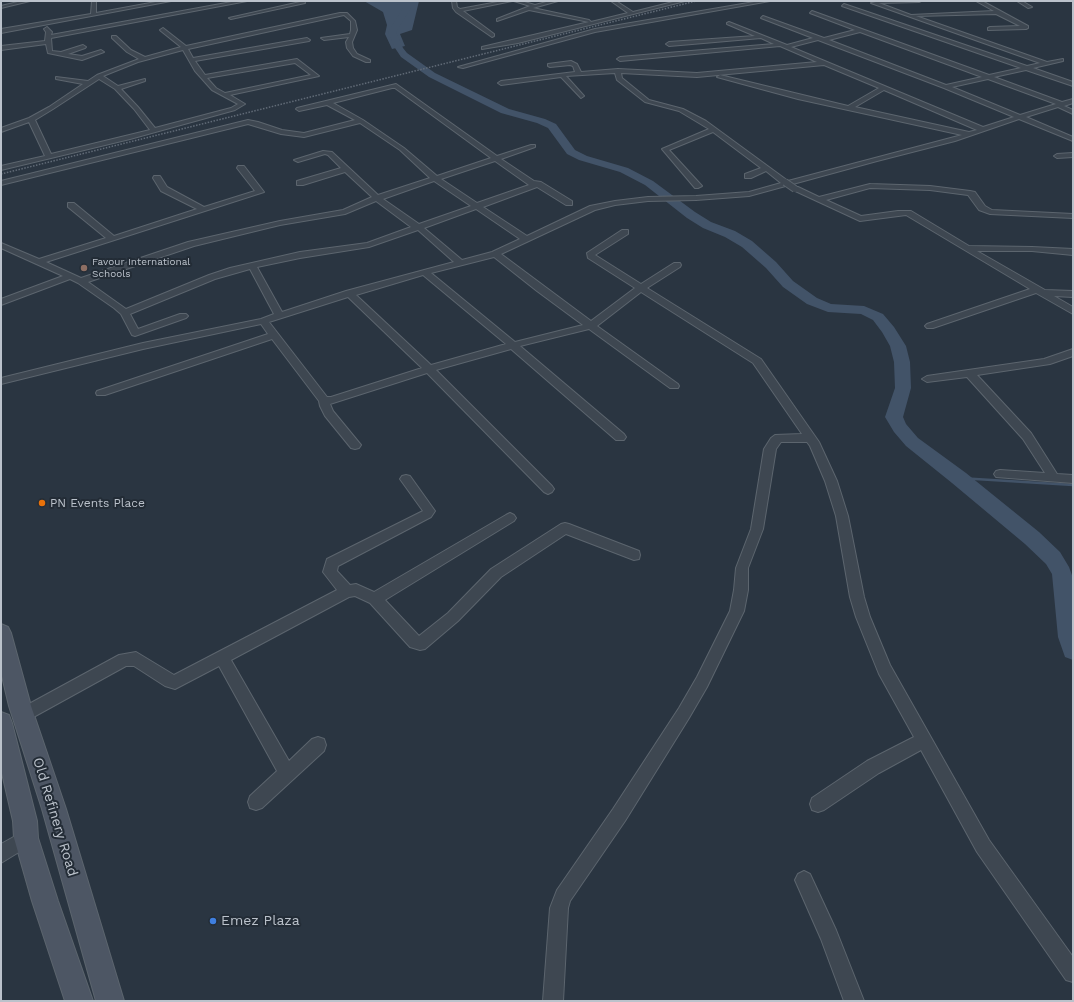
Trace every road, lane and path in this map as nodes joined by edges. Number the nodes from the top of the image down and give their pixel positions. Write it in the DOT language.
graph roads {
  1 [pos="28,1"];
  2 [pos="94,1"];
  3 [pos="169,1"];
  4 [pos="245,1"];
  5 [pos="300,1"];
  6 [pos="454,1"];
  7 [pos="510,1"];
  8 [pos="516,1"];
  9 [pos="556,1"];
  10 [pos="613,1"];
  11 [pos="683,1"];
  12 [pos="768,1"];
  13 [pos="919,1"];
  14 [pos="978,1"];
  15 [pos="1019,1"];
  16 [pos="162,2"];
  17 [pos="844,5"];
  18 [pos="292,6"];
  19 [pos="535,6"];
  20 [pos="1,7"];
  21 [pos="1030,7"];
  22 [pos="297,9"];
  23 [pos="530,9"];
  24 [pos="458,11"];
  25 [pos="812,12"];
  26 [pos="632,13"];
  27 [pos="998,13"];
  28 [pos="93,15"];
  29 [pos="908,16"];
  30 [pos="763,17"];
  31 [pos="231,18"];
  32 [pos="499,20"];
  33 [pos="594,21"];
  34 [pos="890,21"];
  35 [pos="729,23"];
  36 [pos="41,24"];
  37 [pos="877,24"];
  38 [pos="288,25"];
  39 [pos="871,26"];
  40 [pos="990,29"];
  41 [pos="163,30"];
  42 [pos="859,30"];
  43 [pos="1,31"];
  44 [pos="352,35"];
  45 [pos="492,36"];
  46 [pos="761,36"];
  47 [pos="114,38"];
  48 [pos="324,38"];
  49 [pos="48,39"];
  50 [pos="822,39"];
  51 [pos="669,44"];
  52 [pos="783,46"];
  53 [pos="1,48"];
  54 [pos="83,48"];
  55 [pos="185,48"];
  56 [pos="484,48"];
  57 [pos="101,52"];
  58 [pos="615,53"];
  59 [pos="59,54"];
  60 [pos="144,59"];
  61 [pos="620,59"];
  62 [pos="193,60"];
  63 [pos="1061,60"];
  64 [pos="368,61"];
  65 [pos="825,63"];
  66 [pos="1045,64"];
  67 [pos="550,65"];
  68 [pos="461,67"];
  69 [pos="1026,69"];
  70 [pos="618,71"];
  71 [pos="627,72"];
  72 [pos="579,74"];
  73 [pos="711,74"];
  74 [pos="562,75"];
  75 [pos="99,76"];
  76 [pos="989,77"];
  77 [pos="58,78"];
  78 [pos="204,78"];
  79 [pos="143,80"];
  80 [pos="89,83"];
  81 [pos="501,83"];
  82 [pos="1073,84"];
  83 [pos="117,88"];
  84 [pos="883,88"];
  85 [pos="946,88"];
  86 [pos="222,95"];
  87 [pos="581,96"];
  88 [pos="1073,102"];
  89 [pos="328,103"];
  90 [pos="1060,105"];
  91 [pos="849,108"];
  92 [pos="299,109"];
  93 [pos="1073,112"];
  94 [pos="1020,116"];
  95 [pos="31,119"];
  96 [pos="361,121"];
  97 [pos="714,129"];
  98 [pos="1,130"];
  99 [pos="984,130"];
  100 [pos="154,131"];
  101 [pos="970,134"];
  102 [pos="1073,139"];
  103 [pos="533,146"];
  104 [pos="1073,155"];
  105 [pos="1057,156"];
  106 [pos="49,157"];
  107 [pos="496,159"];
  108 [pos="298,160"];
  109 [pos="1,168"];
  110 [pos="240,168"];
  111 [pos="765,169"];
  112 [pos="346,170"];
  113 [pos="748,176"];
  114 [pos="157,178"];
  115 [pos="436,179"];
  116 [pos="1,183"];
  117 [pos="300,183"];
  118 [pos="538,184"];
  119 [pos="698,186"];
  120 [pos="377,198"];
  121 [pos="818,200"];
  122 [pos="569,203"];
  123 [pos="71,205"];
  124 [pos="478,206"];
  125 [pos="204,210"];
  126 [pos="1073,216"];
  127 [pos="420,228"];
  128 [pos="625,232"];
  129 [pos="113,239"];
  130 [pos="526,239"];
  131 [pos="1,245"];
  132 [pos="969,248"];
  133 [pos="1073,252"];
  134 [pos="495,254"];
  135 [pos="38,262"];
  136 [pos="460,263"];
  137 [pos="252,265"];
  138 [pos="677,265"];
  139 [pos="424,272"];
  140 [pos="68,277"];
  141 [pos="81,281"];
  142 [pos="641,288"];
  143 [pos="1039,292"];
  144 [pos="349,293"];
  145 [pos="1073,294"];
  146 [pos="1,302"];
  147 [pos="1073,312"];
  148 [pos="125,313"];
  149 [pos="183,316"];
  150 [pos="280,316"];
  151 [pos="263,321"];
  152 [pos="590,326"];
  153 [pos="930,326"];
  154 [pos="273,335"];
  155 [pos="513,346"];
  156 [pos="1073,352"];
  157 [pos="429,369"];
  158 [pos="969,373"];
  159 [pos="927,379"];
  160 [pos="1,381"];
  161 [pos="674,386"];
  162 [pos="101,393"];
  163 [pos="324,400"];
  164 [pos="620,437"];
  165 [pos="810,438"];
  166 [pos="355,445"];
  167 [pos="1000,474"];
  168 [pos="1054,478"];
  169 [pos="406,479"];
  170 [pos="1073,479"];
  171 [pos="548,489"];
  172 [pos="510,518"];
  173 [pos="634,555"];
  174 [pos="347,591"];
  175 [pos="375,599"];
  176 [pos="1,633"];
  177 [pos="222,659"];
  178 [pos="12,719"];
  179 [pos="924,740"];
  180 [pos="318,745"];
  181 [pos="287,774"];
  182 [pos="256,802"];
  183 [pos="818,804"];
  184 [pos="26,838"];
  185 [pos="1,854"];
  186 [pos="804,880"];
  187 [pos="1073,973"];
  188 [pos="79,1001"];
  189 [pos="110,1001"];
  190 [pos="553,1001"];
  191 [pos="854,1001"];
  1 -- 20 [label="street"];
  2 -- 28 [label="street"];
  3 -- 16 [label="street"];
  4 -- 49 [label="street"];
  5 -- 18 [label="street"];
  6 -- 24 [label="street"];
  7 -- 24 [label="street"];
  8 -- 19 [label="street"];
  9 -- 19 [label="street"];
  10 -- 26 [label="street"];
  11 -- 26 [label="street"];
  12 -- 68 [label="street"];
  13 -- 29 [label="street"];
  14 -- 27 [label="street"];
  15 -- 21 [label="street"];
  16 -- 28 [label="street"];
  17 -- 34 [label="street"];
  18 -- 22 [label="street"];
  18 -- 31 [label="street"];
  19 -- 23 [label="street"];
  23 -- 32 [label="street"];
  23 -- 33 [label="street"];
  24 -- 45 [label="street"];
  25 -- 42 [label="street"];
  26 -- 33 [label="street"];
  27 -- 29 [label="street"];
  27 -- 40 [label="street"];
  28 -- 36 [label="street"];
  29 -- 34 [label="street"];
  29 -- 66 [label="street"];
  30 -- 50 [label="street"];
  33 -- 56 [label="street"];
  34 -- 37 [label="street"];
  34 -- 69 [label="street"];
  35 -- 46 [label="street"];
  36 -- 43 [label="street"];
  36 -- 49 [label="street"];
  38 -- 44 [label="street"];
  38 -- 55 [label="street"];
  38 -- 62 [label="street"];
  39 -- 42 [label="street"];
  41 -- 55 [label="street"];
  42 -- 50 [label="street"];
  42 -- 76 [label="street"];
  44 -- 48 [label="street"];
  44 -- 64 [label="street"];
  46 -- 51 [label="street"];
  46 -- 52 [label="street"];
  47 -- 60 [label="street"];
  49 -- 53 [label="street"];
  49 -- 59 [label="street"];
  50 -- 52 [label="street"];
  50 -- 85 [label="street"];
  52 -- 61 [label="street"];
  52 -- 65 [label="street"];
  54 -- 59 [label="street"];
  55 -- 60 [label="street"];
  55 -- 62 [label="street"];
  57 -- 59 [label="street"];
  58 -- 61 [label="street"];
  60 -- 75 [label="street"];
  61 -- 71 [label="street"];
  62 -- 78 [label="street"];
  63 -- 66 [label="street"];
  65 -- 73 [label="street"];
  65 -- 84 [label="street"];
  66 -- 69 [label="street"];
  67 -- 72 [label="street"];
  69 -- 76 [label="street"];
  69 -- 82 [label="street"];
  70 -- 71 [label="street"];
  70 -- 72 [label="street"];
  70 -- 97 [label="street"];
  71 -- 73 [label="street"];
  72 -- 74 [label="street"];
  73 -- 91 [label="street"];
  74 -- 81 [label="street"];
  74 -- 87 [label="street"];
  75 -- 80 [label="street"];
  75 -- 83 [label="street"];
  76 -- 85 [label="street"];
  76 -- 90 [label="street"];
  77 -- 80 [label="street"];
  78 -- 86 [label="street"];
  78 -- 86 [label="street"];
  79 -- 83 [label="street"];
  80 -- 95 [label="street"];
  83 -- 100 [label="street"];
  84 -- 91 [label="street"];
  84 -- 99 [label="street"];
  85 -- 94 [label="street"];
  86 -- 100 [label="street"];
  88 -- 90 [label="street"];
  89 -- 92 [label="street"];
  89 -- 96 [label="street"];
  89 -- 107 [label="street"];
  90 -- 93 [label="street"];
  90 -- 94 [label="street"];
  91 -- 101 [label="street"];
  94 -- 99 [label="street"];
  94 -- 102 [label="street"];
  95 -- 98 [label="street"];
  95 -- 106 [label="street"];
  96 -- 115 [label="street"];
  96 -- 116 [label="street"];
  97 -- 111 [label="street"];
  97 -- 119 [label="street"];
  99 -- 101 [label="street"];
  100 -- 106 [label="street"];
  101 -- 130 [label="street"];
  103 -- 107 [label="street"];
  104 -- 105 [label="street"];
  106 -- 109 [label="street"];
  107 -- 115 [label="street"];
  107 -- 118 [label="street"];
  108 -- 112 [label="street"];
  110 -- 125 [label="street"];
  111 -- 113 [label="street"];
  111 -- 121 [label="street, bridge"];
  112 -- 117 [label="street"];
  112 -- 120 [label="street"];
  114 -- 125 [label="street"];
  115 -- 120 [label="street"];
  115 -- 124 [label="street"];
  118 -- 122 [label="street"];
  118 -- 124 [label="street"];
  120 -- 127 [label="street"];
  120 -- 141 [label="street"];
  121 -- 126 [label="street"];
  121 -- 132 [label="street"];
  123 -- 129 [label="street"];
  124 -- 127 [label="street"];
  124 -- 130 [label="street"];
  125 -- 129 [label="street"];
  127 -- 136 [label="street"];
  127 -- 137 [label="street"];
  128 -- 142 [label="street"];
  129 -- 135 [label="street"];
  130 -- 134 [label="street"];
  131 -- 135 [label="street"];
  132 -- 133 [label="street"];
  132 -- 143 [label="street"];
  134 -- 136 [label="street"];
  134 -- 152 [label="street"];
  135 -- 140 [label="street"];
  136 -- 139 [label="street"];
  137 -- 148 [label="street"];
  137 -- 150 [label="street"];
  138 -- 142 [label="street"];
  139 -- 144 [label="street"];
  139 -- 155 [label="street"];
  140 -- 141 [label="street"];
  140 -- 146 [label="street"];
  141 -- 148 [label="street"];
  142 -- 152 [label="street"];
  142 -- 165 [label="street"];
  143 -- 145 [label="street"];
  143 -- 147 [label="street"];
  143 -- 153 [label="street"];
  144 -- 150 [label="street"];
  144 -- 157 [label="street"];
  148 -- 149 [label="street"];
  150 -- 151 [label="street"];
  151 -- 154 [label="street"];
  151 -- 160 [label="street"];
  152 -- 155 [label="street"];
  152 -- 161 [label="street"];
  154 -- 162 [label="street"];
  154 -- 163 [label="street"];
  155 -- 157 [label="street"];
  155 -- 164 [label="street"];
  156 -- 158 [label="street"];
  157 -- 163 [label="street"];
  157 -- 171 [label="street"];
  158 -- 159 [label="street"];
  158 -- 168 [label="street"];
  163 -- 166 [label="street"];
  165 -- 179 [label="street"];
  165 -- 190 [label="street"];
  167 -- 168 [label="street"];
  168 -- 170 [label="street"];
  169 -- 174 [label="street"];
  172 -- 175 [label="street"];
  173 -- 175 [label="street"];
  174 -- 175 [label="street"];
  174 -- 177 [label="street"];
  176 -- 178 [label="main road, Old Refinery Road"];
  177 -- 178 [label="street"];
  177 -- 181 [label="street"];
  178 -- 184 [label="main road, Old Refinery Road"];
  178 -- 189 [label="main road, Old Refinery Road"];
  179 -- 183 [label="street"];
  179 -- 187 [label="street"];
  180 -- 181 [label="street"];
  181 -- 182 [label="street"];
  184 -- 185 [label="street"];
  184 -- 188 [label="main road, Old Refinery Road"];
  186 -- 191 [label="street"];
}
